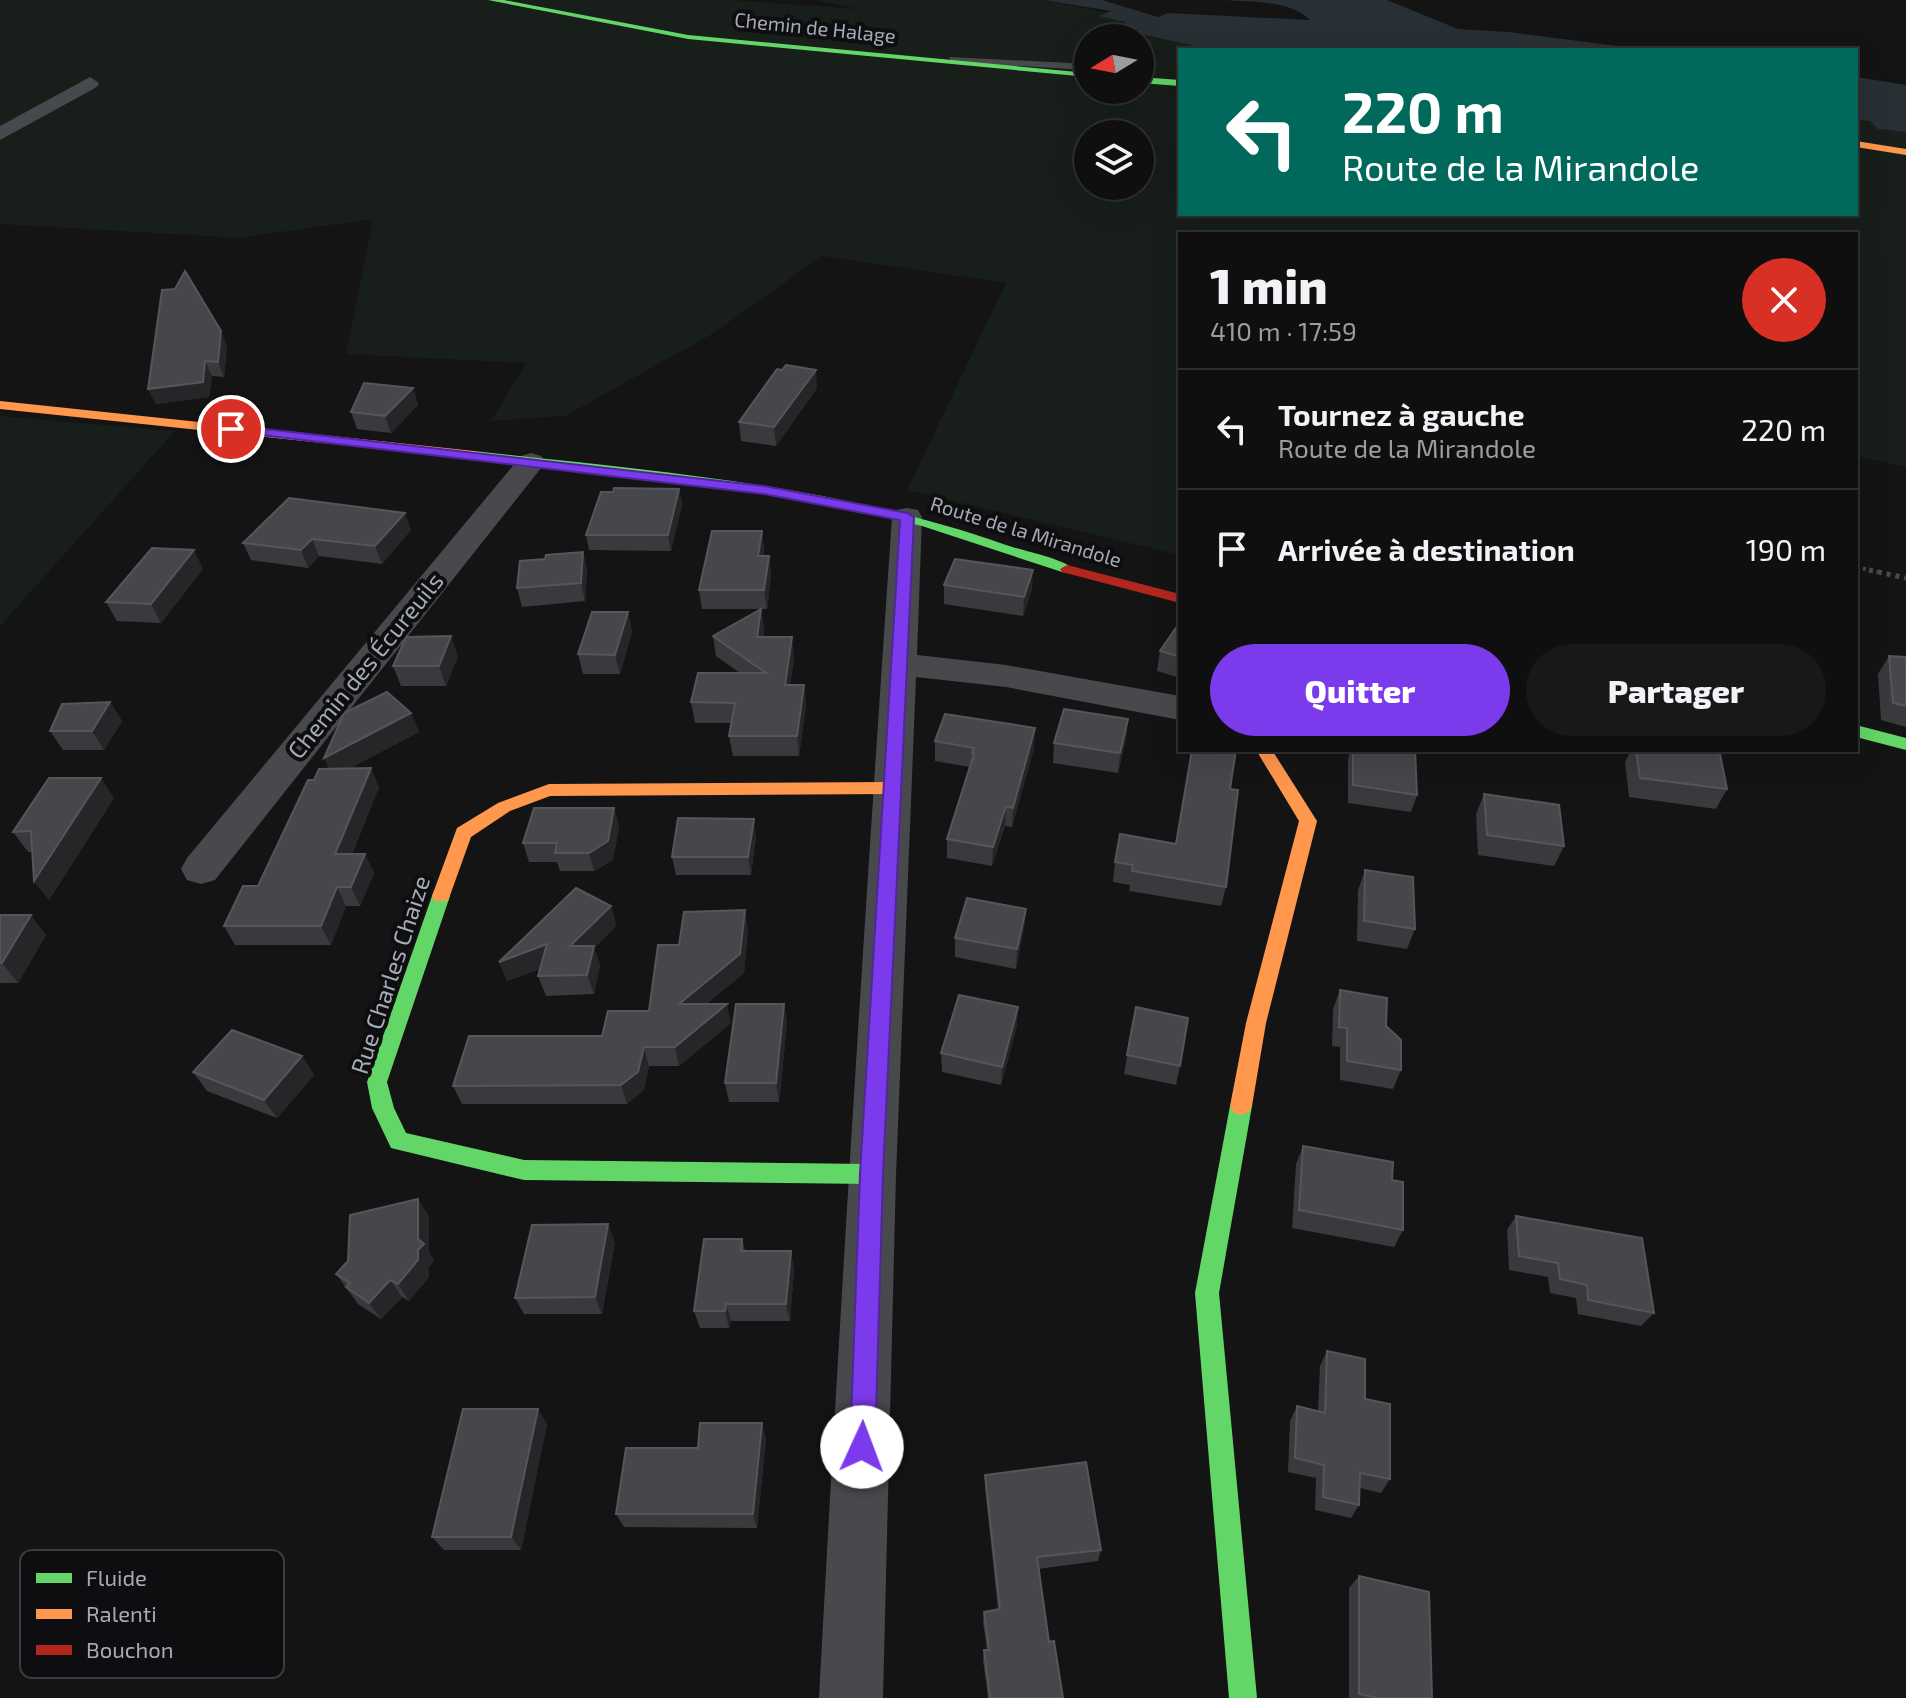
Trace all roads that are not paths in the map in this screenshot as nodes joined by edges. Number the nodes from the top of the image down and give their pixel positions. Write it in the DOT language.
graph roads {
  1 [pos="492,0"];
  2 [pos="919,61"];
  3 [pos="1074,66"];
  4 [pos="1074,74"];
  5 [pos="1154,81"];
  6 [pos="90,83"];
  7 [pos="1178,83"];
  8 [pos="0,134"];
  9 [pos="1858,144"];
  10 [pos="1906,152"];
  11 [pos="0,405"];
  12 [pos="531,462"];
  13 [pos="907,517"];
  14 [pos="1178,598"];
  15 [pos="897,664"];
  16 [pos="1178,708"];
  17 [pos="1858,732"];
  18 [pos="1906,744"];
  19 [pos="1265,752"];
  20 [pos="892,788"];
  21 [pos="201,869"];
  22 [pos="871,1174"];
  23 [pos="851,1698"];
  24 [pos="1243,1698"];
  1 -- 2 [label="street, Chemin de Halage"];
  2 -- 3 [label="lane"];
  2 -- 4 [label="street, Chemin de Halage"];
  5 -- 7 [label="street"];
  6 -- 8 [label="street"];
  9 -- 10 [label="street"];
  11 -- 12 [label="street, Route de la Mirandole"];
  12 -- 13 [label="street, Route de la Mirandole"];
  12 -- 21 [label="street, Chemin des Écureuils"];
  13 -- 14 [label="street, Route de la Mirandole"];
  13 -- 15 [label="street"];
  15 -- 16 [label="street"];
  15 -- 20 [label="street"];
  17 -- 18 [label="street"];
  19 -- 24 [label="street"];
  20 -- 22 [label="street"];
  20 -- 22 [label="street, Rue Charles Chaize"];
  22 -- 23 [label="street"];
}
